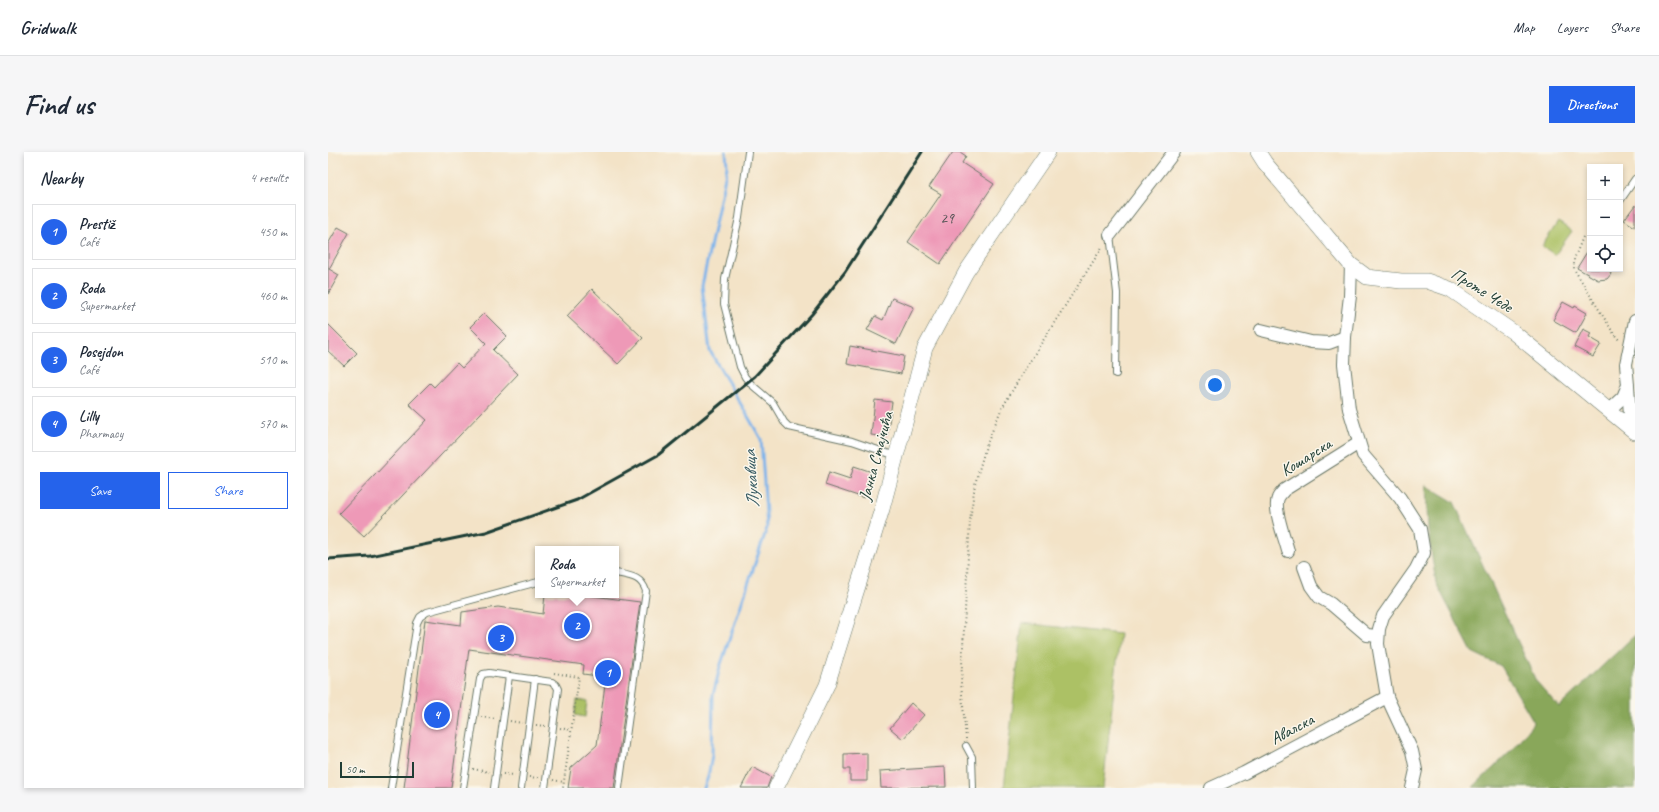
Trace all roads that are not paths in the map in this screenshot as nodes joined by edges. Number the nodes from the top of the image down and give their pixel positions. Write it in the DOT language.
graph roads {
  1 [pos="748,152"];
  2 [pos="1048,152"];
  3 [pos="1174,152"];
  4 [pos="1258,152"];
  5 [pos="1635,179"];
  6 [pos="1621,200"];
  7 [pos="1110,234"];
  8 [pos="1351,265"];
  9 [pos="1635,321"];
  10 [pos="1261,330"];
  11 [pos="1345,338"];
  12 [pos="1116,374"];
  13 [pos="1628,385"];
  14 [pos="1609,410"];
  15 [pos="1633,430"];
  16 [pos="1359,443"];
  17 [pos="896,456"];
  18 [pos="1288,551"];
  19 [pos="1304,567"];
  20 [pos="619,574"];
  21 [pos="535,583"];
  22 [pos="1378,636"];
  23 [pos="509,676"];
  24 [pos="535,679"];
  25 [pos="1387,697"];
  26 [pos="966,746"];
  27 [pos="391,788"];
  28 [pos="463,788"];
  29 [pos="494,788"];
  30 [pos="521,788"];
  31 [pos="545,788"];
  32 [pos="619,788"];
  33 [pos="776,788"];
  34 [pos="974,788"];
  35 [pos="1211,788"];
  36 [pos="1412,788"];
  1 -- 17 [label="lane"];
  2 -- 17 [label="street, Јанка Стајчића"];
  3 -- 7 [label="street"];
  4 -- 8 [label="street, Проте Чеде"];
  5 -- 6 [label="lane"];
  7 -- 12 [label="lane"];
  8 -- 11 [label="street"];
  8 -- 14 [label="street, Проте Чеде"];
  9 -- 13 [label="street"];
  10 -- 11 [label="street"];
  11 -- 16 [label="street"];
  13 -- 14 [label="street"];
  13 -- 15 [label="street"];
  14 -- 15 [label="street, Проте Чеде"];
  16 -- 18 [label="street, Кошарска"];
  16 -- 22 [label="street"];
  17 -- 33 [label="street, Јанка Стајчића"];
  19 -- 22 [label="street"];
  20 -- 32 [label="lane"];
  21 -- 27 [label="lane"];
  22 -- 25 [label="street"];
  23 -- 24 [label="lane"];
  23 -- 28 [label="lane"];
  23 -- 29 [label="lane"];
  24 -- 30 [label="lane"];
  24 -- 31 [label="lane"];
  25 -- 35 [label="street, Авалска"];
  25 -- 36 [label="street"];
  26 -- 34 [label="lane"];
}
